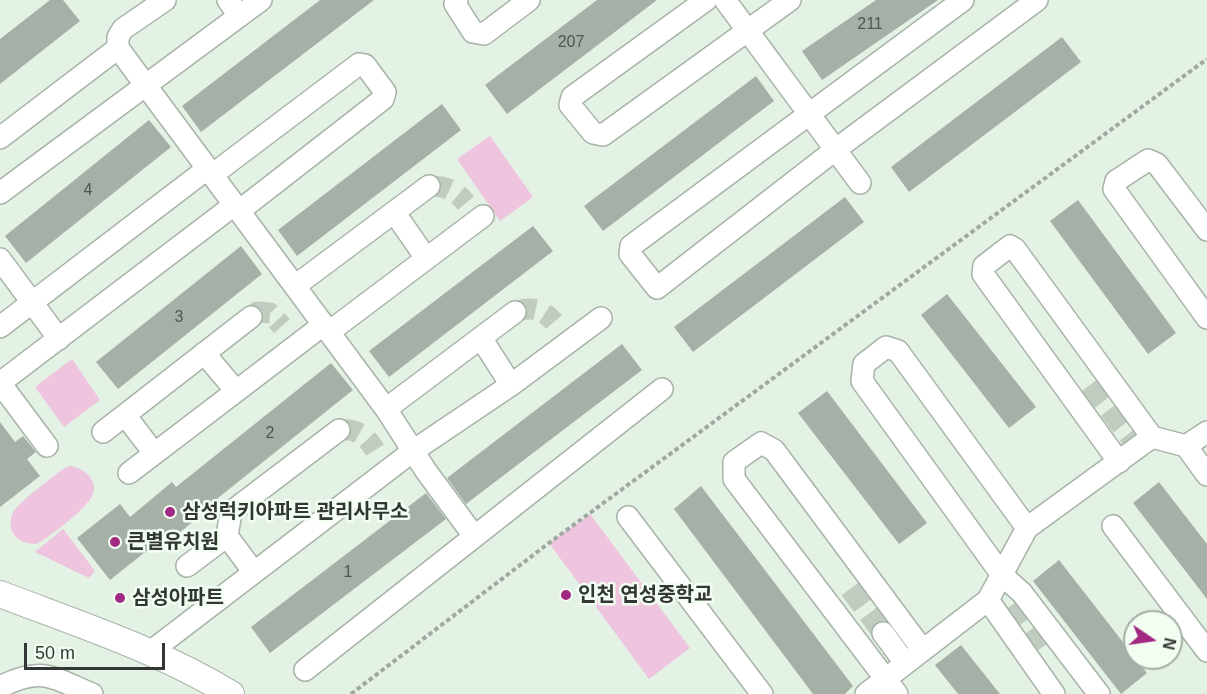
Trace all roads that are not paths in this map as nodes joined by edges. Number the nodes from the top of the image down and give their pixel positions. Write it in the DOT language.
graph roads {
  1 [pos="165,0"];
  2 [pos="261,0"];
  3 [pos="457,0"];
  4 [pos="529,0"];
  5 [pos="706,0"];
  6 [pos="725,0"];
  7 [pos="790,0"];
  8 [pos="963,0"];
  9 [pos="1037,0"];
  10 [pos="233,8"];
  11 [pos="748,31"];
  12 [pos="118,48"];
  13 [pos="145,85"];
  14 [pos="809,114"];
  15 [pos="0,138"];
  16 [pos="835,150"];
  17 [pos="209,172"];
  18 [pos="860,183"];
  19 [pos="429,186"];
  20 [pos="0,193"];
  21 [pos="236,208"];
  22 [pos="394,212"];
  23 [pos="483,216"];
  24 [pos="1207,230"];
  25 [pos="426,258"];
  26 [pos="0,259"];
  27 [pos="295,286"];
  28 [pos="33,303"];
  29 [pos="516,312"];
  30 [pos="251,316"];
  31 [pos="601,318"];
  32 [pos="1207,318"];
  33 [pos="0,327"];
  34 [pos="326,328"];
  35 [pos="481,338"];
  36 [pos="59,339"];
  37 [pos="204,353"];
  38 [pos="511,385"];
  39 [pos="662,388"];
  40 [pos="236,391"];
  41 [pos="386,410"];
  42 [pos="125,415"];
  43 [pos="339,430"];
  44 [pos="103,432"];
  45 [pos="1207,432"];
  46 [pos="1152,437"];
  47 [pos="47,446"];
  48 [pos="1186,446"];
  49 [pos="413,451"];
  50 [pos="154,453"];
  51 [pos="1119,462"];
  52 [pos="129,473"];
  53 [pos="1207,474"];
  54 [pos="628,517"];
  55 [pos="1113,526"];
  56 [pos="1027,528"];
  57 [pos="227,536"];
  58 [pos="474,536"];
  59 [pos="187,566"];
  60 [pos="253,572"];
  61 [pos="1002,575"];
  62 [pos="0,594"];
  63 [pos="988,600"];
  64 [pos="1012,605"];
  65 [pos="883,633"];
  66 [pos="922,649"];
  67 [pos="1207,651"];
  68 [pos="150,652"];
  69 [pos="905,663"];
  70 [pos="305,670"];
  71 [pos="34,674"];
  72 [pos="891,686"];
  73 [pos="0,687"];
  74 [pos="46,694"];
  75 [pos="92,694"];
  76 [pos="231,694"];
  77 [pos="762,694"];
  78 [pos="866,694"];
  79 [pos="1054,694"];
  80 [pos="1099,694"];
  1 -- 12 [label="lane"];
  2 -- 10 [label="lane"];
  3 -- 4 [label="lane"];
  5 -- 11 [label="lane"];
  6 -- 11 [label="lane"];
  7 -- 11 [label="lane"];
  8 -- 14 [label="lane"];
  9 -- 16 [label="lane"];
  10 -- 13 [label="lane"];
  11 -- 14 [label="lane"];
  12 -- 13 [label="lane"];
  12 -- 15 [label="lane"];
  13 -- 17 [label="lane"];
  13 -- 20 [label="lane"];
  14 -- 16 [label="lane"];
  14 -- 16 [label="lane"];
  16 -- 18 [label="lane"];
  17 -- 21 [label="lane"];
  17 -- 21 [label="lane"];
  17 -- 28 [label="lane"];
  19 -- 22 [label="lane"];
  21 -- 27 [label="lane"];
  21 -- 36 [label="lane"];
  22 -- 25 [label="lane"];
  22 -- 27 [label="lane"];
  23 -- 25 [label="lane"];
  24 -- 32 [label="lane"];
  25 -- 34 [label="lane"];
  26 -- 28 [label="lane"];
  27 -- 34 [label="lane"];
  28 -- 33 [label="lane"];
  28 -- 36 [label="lane"];
  29 -- 35 [label="lane"];
  30 -- 37 [label="lane"];
  31 -- 38 [label="lane"];
  34 -- 40 [label="lane"];
  34 -- 41 [label="lane"];
  35 -- 38 [label="lane"];
  35 -- 41 [label="lane"];
  36 -- 47 [label="lane"];
  37 -- 40 [label="lane"];
  37 -- 42 [label="lane"];
  38 -- 49 [label="lane"];
  39 -- 58 [label="lane"];
  40 -- 50 [label="lane"];
  41 -- 49 [label="lane"];
  42 -- 44 [label="lane"];
  42 -- 50 [label="lane"];
  43 -- 57 [label="lane"];
  45 -- 48 [label="lane"];
  46 -- 48 [label="lane"];
  46 -- 51 [label="lane"];
  46 -- 51 [label="lane"];
  48 -- 53 [label="lane"];
  49 -- 58 [label="lane"];
  49 -- 60 [label="lane"];
  50 -- 52 [label="lane"];
  51 -- 56 [label="lane"];
  54 -- 77 [label="lane"];
  55 -- 67 [label="lane"];
  56 -- 61 [label="lane"];
  56 -- 61 [label="lane"];
  57 -- 59 [label="lane"];
  57 -- 60 [label="lane"];
  58 -- 70 [label="lane"];
  60 -- 68 [label="lane"];
  61 -- 63 [label="lane"];
  61 -- 64 [label="lane"];
  61 -- 80 [label="lane"];
  62 -- 68 [label="main road"];
  63 -- 66 [label="lane"];
  63 -- 79 [label="lane"];
  65 -- 69 [label="lane"];
  66 -- 69 [label="lane"];
  66 -- 72 [label="lane"];
  68 -- 76 [label="main road"];
  69 -- 72 [label="lane"];
  71 -- 73 [label="lane"];
  71 -- 74 [label="lane"];
  71 -- 75 [label="lane"];
  72 -- 78 [label="lane"];
}
